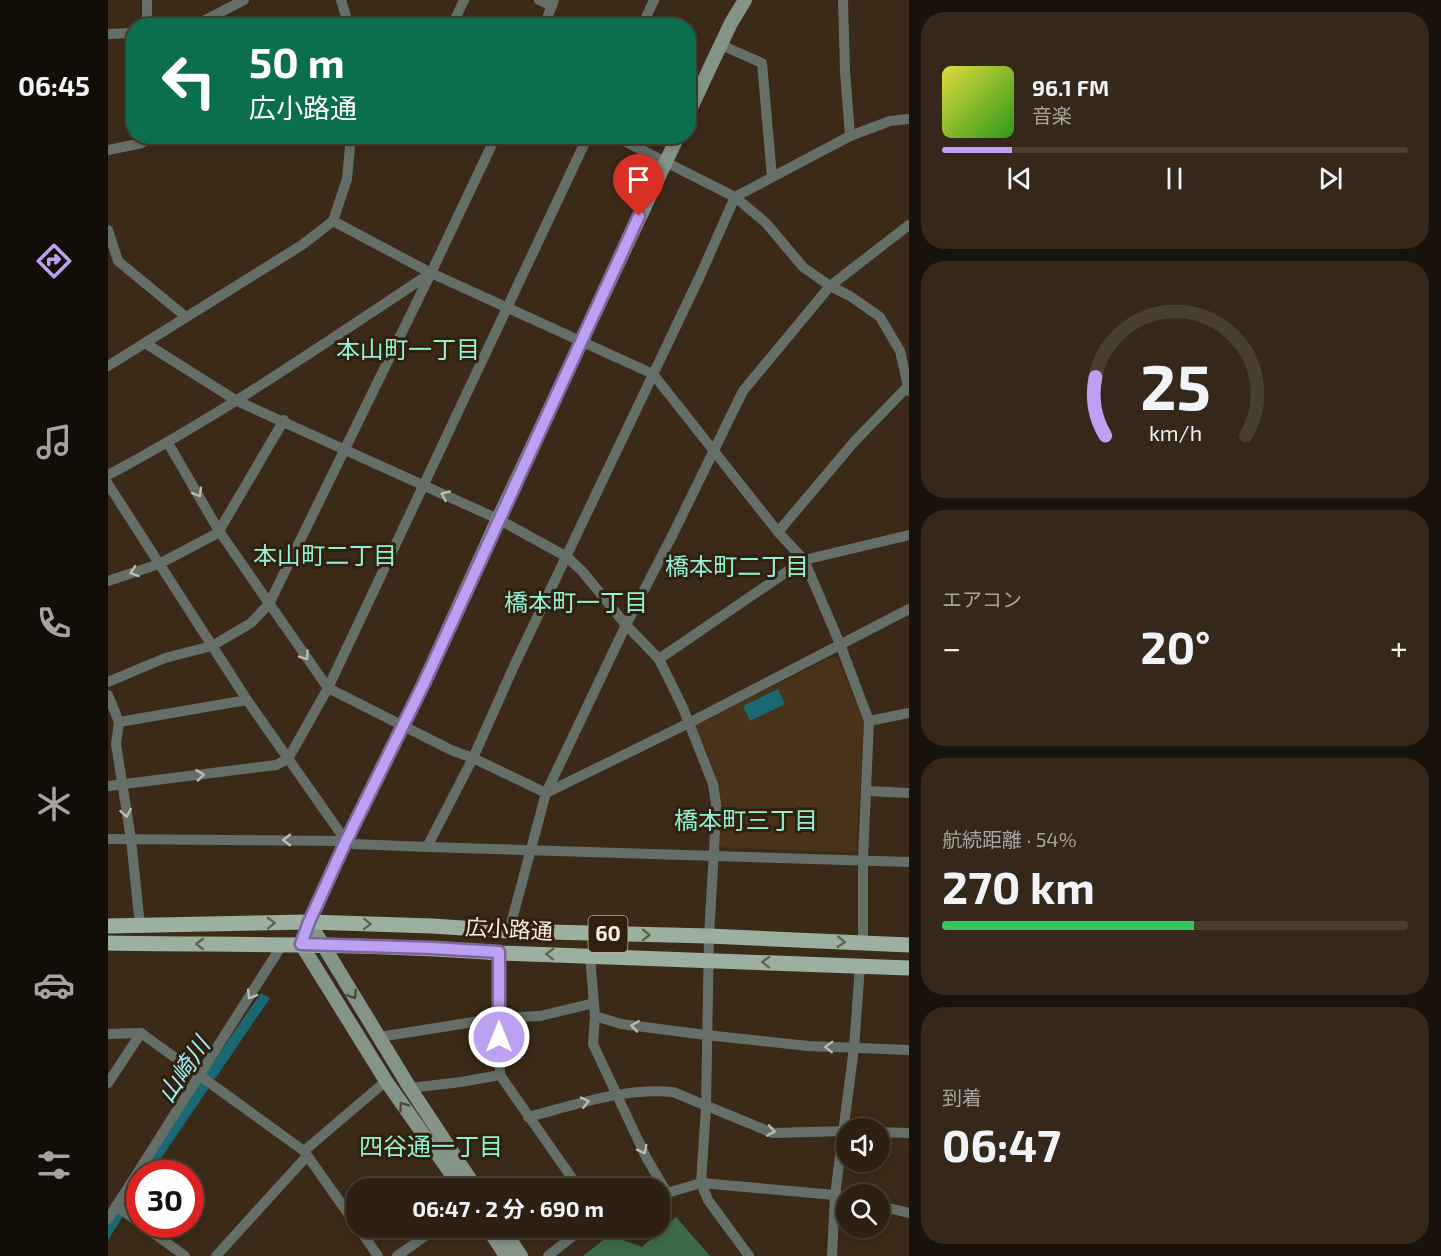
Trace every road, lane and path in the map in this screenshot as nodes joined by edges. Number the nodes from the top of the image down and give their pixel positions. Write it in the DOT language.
graph roads {
  1 [pos="147,0"];
  2 [pos="244,0"];
  3 [pos="341,0"];
  4 [pos="464,0"];
  5 [pos="539,0"];
  6 [pos="654,0"];
  7 [pos="745,0"];
  8 [pos="843,0"];
  9 [pos="553,3"];
  10 [pos="147,18"];
  11 [pos="209,18"];
  12 [pos="347,18"];
  13 [pos="456,18"];
  14 [pos="547,18"];
  15 [pos="646,18"];
  16 [pos="126,33"];
  17 [pos="108,34"];
  18 [pos="721,45"];
  19 [pos="696,97"];
  20 [pos="909,119"];
  21 [pos="850,136"];
  22 [pos="137,144"];
  23 [pos="350,144"];
  24 [pos="492,144"];
  25 [pos="584,144"];
  26 [pos="631,144"];
  27 [pos="674,144"];
  28 [pos="108,150"];
  29 [pos="666,161"];
  30 [pos="772,177"];
  31 [pos="735,197"];
  32 [pos="333,221"];
  33 [pos="909,225"];
  34 [pos="108,230"];
  35 [pos="431,273"];
  36 [pos="830,286"];
  37 [pos="507,309"];
  38 [pos="186,317"];
  39 [pos="581,342"];
  40 [pos="145,343"];
  41 [pos="108,366"];
  42 [pos="653,374"];
  43 [pos="908,387"];
  44 [pos="237,401"];
  45 [pos="284,420"];
  46 [pos="168,443"];
  47 [pos="346,449"];
  48 [pos="714,450"];
  49 [pos="108,475"];
  50 [pos="108,484"];
  51 [pos="422,485"];
  52 [pos="498,519"];
  53 [pos="219,531"];
  54 [pos="778,532"];
  55 [pos="909,536"];
  56 [pos="567,557"];
  57 [pos="804,560"];
  58 [pos="159,564"];
  59 [pos="108,581"];
  60 [pos="269,604"];
  61 [pos="909,609"];
  62 [pos="626,625"];
  63 [pos="840,644"];
  64 [pos="212,645"];
  65 [pos="659,659"];
  66 [pos="108,682"];
  67 [pos="328,688"];
  68 [pos="108,695"];
  69 [pos="247,700"];
  70 [pos="909,713"];
  71 [pos="869,721"];
  72 [pos="119,722"];
  73 [pos="689,723"];
  74 [pos="403,726"];
  75 [pos="473,758"];
  76 [pos="288,759"];
  77 [pos="122,785"];
  78 [pos="108,786"];
  79 [pos="867,791"];
  80 [pos="546,793"];
  81 [pos="909,794"];
  82 [pos="108,839"];
  83 [pos="131,839"];
  84 [pos="346,841"];
  85 [pos="427,847"];
  86 [pos="531,850"];
  87 [pos="713,856"];
  88 [pos="863,859"];
  89 [pos="909,862"];
  90 [pos="309,922"];
  91 [pos="108,926"];
  92 [pos="140,926"];
  93 [pos="509,931"];
  94 [pos="709,936"];
  95 [pos="108,943"];
  96 [pos="863,943"];
  97 [pos="301,944"];
  98 [pos="282,945"];
  99 [pos="322,945"];
  100 [pos="909,945"];
  101 [pos="499,952"];
  102 [pos="590,956"];
  103 [pos="710,960"];
  104 [pos="860,966"];
  105 [pos="909,968"];
  106 [pos="594,1003"];
  107 [pos="595,1016"];
  108 [pos="499,1018"];
  109 [pos="141,1033"];
  110 [pos="108,1034"];
  111 [pos="706,1035"];
  112 [pos="379,1037"];
  113 [pos="854,1048"];
  114 [pos="909,1050"];
  115 [pos="200,1075"];
  116 [pos="500,1075"];
  117 [pos="386,1081"];
  118 [pos="108,1083"];
  119 [pos="410,1088"];
  120 [pos="616,1095"];
  121 [pos="706,1107"];
  122 [pos="528,1117"];
  123 [pos="846,1118"];
  124 [pos="836,1131"];
  125 [pos="890,1132"];
  126 [pos="909,1133"];
  127 [pos="305,1154"];
  128 [pos="453,1178"];
  129 [pos="469,1178"];
  130 [pos="572,1178"];
  131 [pos="656,1178"];
  132 [pos="700,1184"];
  133 [pos="670,1192"];
  134 [pos="836,1196"];
  135 [pos="117,1207"];
  136 [pos="890,1209"];
  137 [pos="346,1212"];
  138 [pos="126,1213"];
  139 [pos="909,1213"];
  140 [pos="108,1219"];
  141 [pos="836,1229"];
  142 [pos="160,1238"];
  143 [pos="365,1238"];
  144 [pos="422,1238"];
  145 [pos="494,1238"];
  146 [pos="509,1238"];
  147 [pos="570,1238"];
  148 [pos="185,1256"];
  149 [pos="216,1256"];
  150 [pos="378,1256"];
  151 [pos="397,1256"];
  152 [pos="506,1256"];
  153 [pos="521,1256"];
  154 [pos="548,1256"];
  155 [pos="749,1256"];
  156 [pos="832,1256"];
  1 -- 10 [label="street"];
  2 -- 11 [label="street"];
  3 -- 12 [label="street"];
  4 -- 13 [label="street"];
  5 -- 9 [label="street"];
  6 -- 15 [label="street"];
  7 -- 18 [label="street"];
  8 -- 21 [label="street"];
  9 -- 14 [label="street"];
  16 -- 17 [label="street"];
  18 -- 19 [label="street"];
  18 -- 30 [label="street"];
  20 -- 21 [label="street"];
  21 -- 30 [label="street"];
  22 -- 28 [label="street"];
  23 -- 32 [label="street"];
  24 -- 35 [label="street"];
  25 -- 37 [label="street"];
  26 -- 29 [label="street"];
  27 -- 29 [label="street"];
  29 -- 31 [label="street"];
  29 -- 39 [label="street"];
  30 -- 31 [label="street"];
  31 -- 36 [label="street"];
  31 -- 42 [label="street"];
  32 -- 35 [label="street"];
  32 -- 38 [label="street"];
  33 -- 36 [label="street"];
  34 -- 38 [label="street"];
  35 -- 37 [label="street"];
  35 -- 44 [label="street"];
  35 -- 47 [label="street"];
  36 -- 43 [label="street"];
  36 -- 48 [label="street"];
  37 -- 39 [label="street"];
  37 -- 51 [label="street"];
  38 -- 40 [label="street"];
  39 -- 42 [label="street"];
  39 -- 52 [label="street"];
  40 -- 41 [label="street"];
  40 -- 44 [label="street"];
  42 -- 48 [label="street"];
  42 -- 56 [label="street"];
  43 -- 54 [label="street"];
  44 -- 45 [label="street"];
  44 -- 46 [label="street"];
  45 -- 47 [label="street"];
  45 -- 53 [label="street"];
  46 -- 49 [label="street"];
  46 -- 53 [label="street, one-way"];
  47 -- 51 [label="street"];
  47 -- 60 [label="street"];
  48 -- 54 [label="street"];
  48 -- 62 [label="street"];
  50 -- 58 [label="street"];
  52 -- 51 [label="street, one-way"];
  51 -- 67 [label="street"];
  52 -- 56 [label="street"];
  52 -- 74 [label="street"];
  53 -- 58 [label="street"];
  53 -- 60 [label="street"];
  54 -- 57 [label="street"];
  55 -- 57 [label="street"];
  56 -- 62 [label="street"];
  56 -- 75 [label="street"];
  57 -- 63 [label="street"];
  57 -- 65 [label="street"];
  58 -- 59 [label="street, one-way"];
  58 -- 64 [label="street"];
  60 -- 64 [label="street"];
  60 -- 67 [label="street, one-way"];
  61 -- 63 [label="street"];
  62 -- 65 [label="street"];
  62 -- 80 [label="street"];
  63 -- 71 [label="street"];
  63 -- 73 [label="street"];
  64 -- 66 [label="street"];
  64 -- 69 [label="street"];
  65 -- 73 [label="street"];
  67 -- 74 [label="street"];
  67 -- 76 [label="street"];
  68 -- 72 [label="street"];
  69 -- 72 [label="street"];
  69 -- 76 [label="street"];
  70 -- 71 [label="street"];
  71 -- 79 [label="street"];
  72 -- 77 [label="street"];
  73 -- 80 [label="street"];
  73 -- 87 [label="street"];
  74 -- 75 [label="street"];
  74 -- 84 [label="street"];
  75 -- 80 [label="street"];
  75 -- 85 [label="street"];
  77 -- 76 [label="street, one-way"];
  76 -- 84 [label="street"];
  77 -- 78 [label="street"];
  77 -- 83 [label="street, one-way"];
  79 -- 81 [label="street"];
  79 -- 88 [label="street"];
  80 -- 86 [label="street"];
  82 -- 83 [label="street"];
  84 -- 83 [label="street, one-way"];
  83 -- 92 [label="street"];
  84 -- 85 [label="street"];
  84 -- 90 [label="street"];
  85 -- 86 [label="street"];
  86 -- 87 [label="street"];
  86 -- 93 [label="street"];
  87 -- 88 [label="street"];
  87 -- 94 [label="street"];
  88 -- 89 [label="street"];
  88 -- 96 [label="street"];
  92 -- 90 [label="main road, 広小路通 / 60, one-way"];
  90 -- 93 [label="main road, 広小路通 / 60, one-way"];
  90 -- 97 [label="street"];
  90 -- 99 [label="street"];
  91 -- 92 [label="main road, 広小路通 / 60"];
  93 -- 94 [label="main road, 広小路通 / 60, one-way"];
  94 -- 96 [label="main road, 広小路通 / 60, one-way"];
  94 -- 103 [label="street"];
  98 -- 95 [label="main road, 広小路通 / 60, one-way"];
  96 -- 100 [label="main road, 広小路通 / 60"];
  97 -- 98 [label="main road, 広小路通 / 60"];
  97 -- 99 [label="main road, 広小路通 / 60"];
  97 -- 117 [label="street"];
  98 -- 115 [label="street, one-way"];
  99 -- 101 [label="main road, 広小路通 / 60"];
  99 -- 112 [label="street, one-way"];
  102 -- 101 [label="main road, 広小路通 / 60, one-way"];
  101 -- 108 [label="street"];
  102 -- 103 [label="main road, 広小路通 / 60"];
  102 -- 106 [label="street"];
  104 -- 103 [label="main road, 広小路通 / 60, one-way"];
  103 -- 111 [label="street"];
  104 -- 105 [label="main road, 広小路通 / 60"];
  104 -- 113 [label="street"];
  106 -- 107 [label="street"];
  106 -- 108 [label="street"];
  111 -- 107 [label="street, one-way"];
  107 -- 120 [label="street"];
  108 -- 112 [label="street"];
  108 -- 116 [label="street"];
  109 -- 110 [label="street"];
  109 -- 115 [label="street"];
  109 -- 118 [label="street"];
  113 -- 111 [label="street, one-way"];
  111 -- 121 [label="street"];
  112 -- 119 [label="street"];
  113 -- 114 [label="street"];
  113 -- 123 [label="street"];
  115 -- 127 [label="street"];
  115 -- 135 [label="street"];
  116 -- 119 [label="street"];
  116 -- 122 [label="street"];
  117 -- 127 [label="street"];
  128 -- 117 [label="street, one-way"];
  119 -- 129 [label="street"];
  120 -- 121 [label="street"];
  122 -- 120 [label="street, one-way"];
  120 -- 131 [label="street, one-way"];
  121 -- 124 [label="street, one-way"];
  121 -- 132 [label="street"];
  122 -- 130 [label="street"];
  125 -- 126 [label="street"];
  127 -- 137 [label="street"];
  127 -- 149 [label="street"];
  132 -- 133 [label="street"];
  132 -- 134 [label="street"];
  132 -- 155 [label="street"];
  135 -- 138 [label="street"];
  135 -- 140 [label="street"];
  136 -- 139 [label="street"];
  141 -- 156 [label="street"];
  142 -- 148 [label="street"];
  143 -- 150 [label="street"];
  144 -- 151 [label="street"];
  145 -- 152 [label="street"];
  146 -- 153 [label="street"];
  147 -- 154 [label="street"];
}
